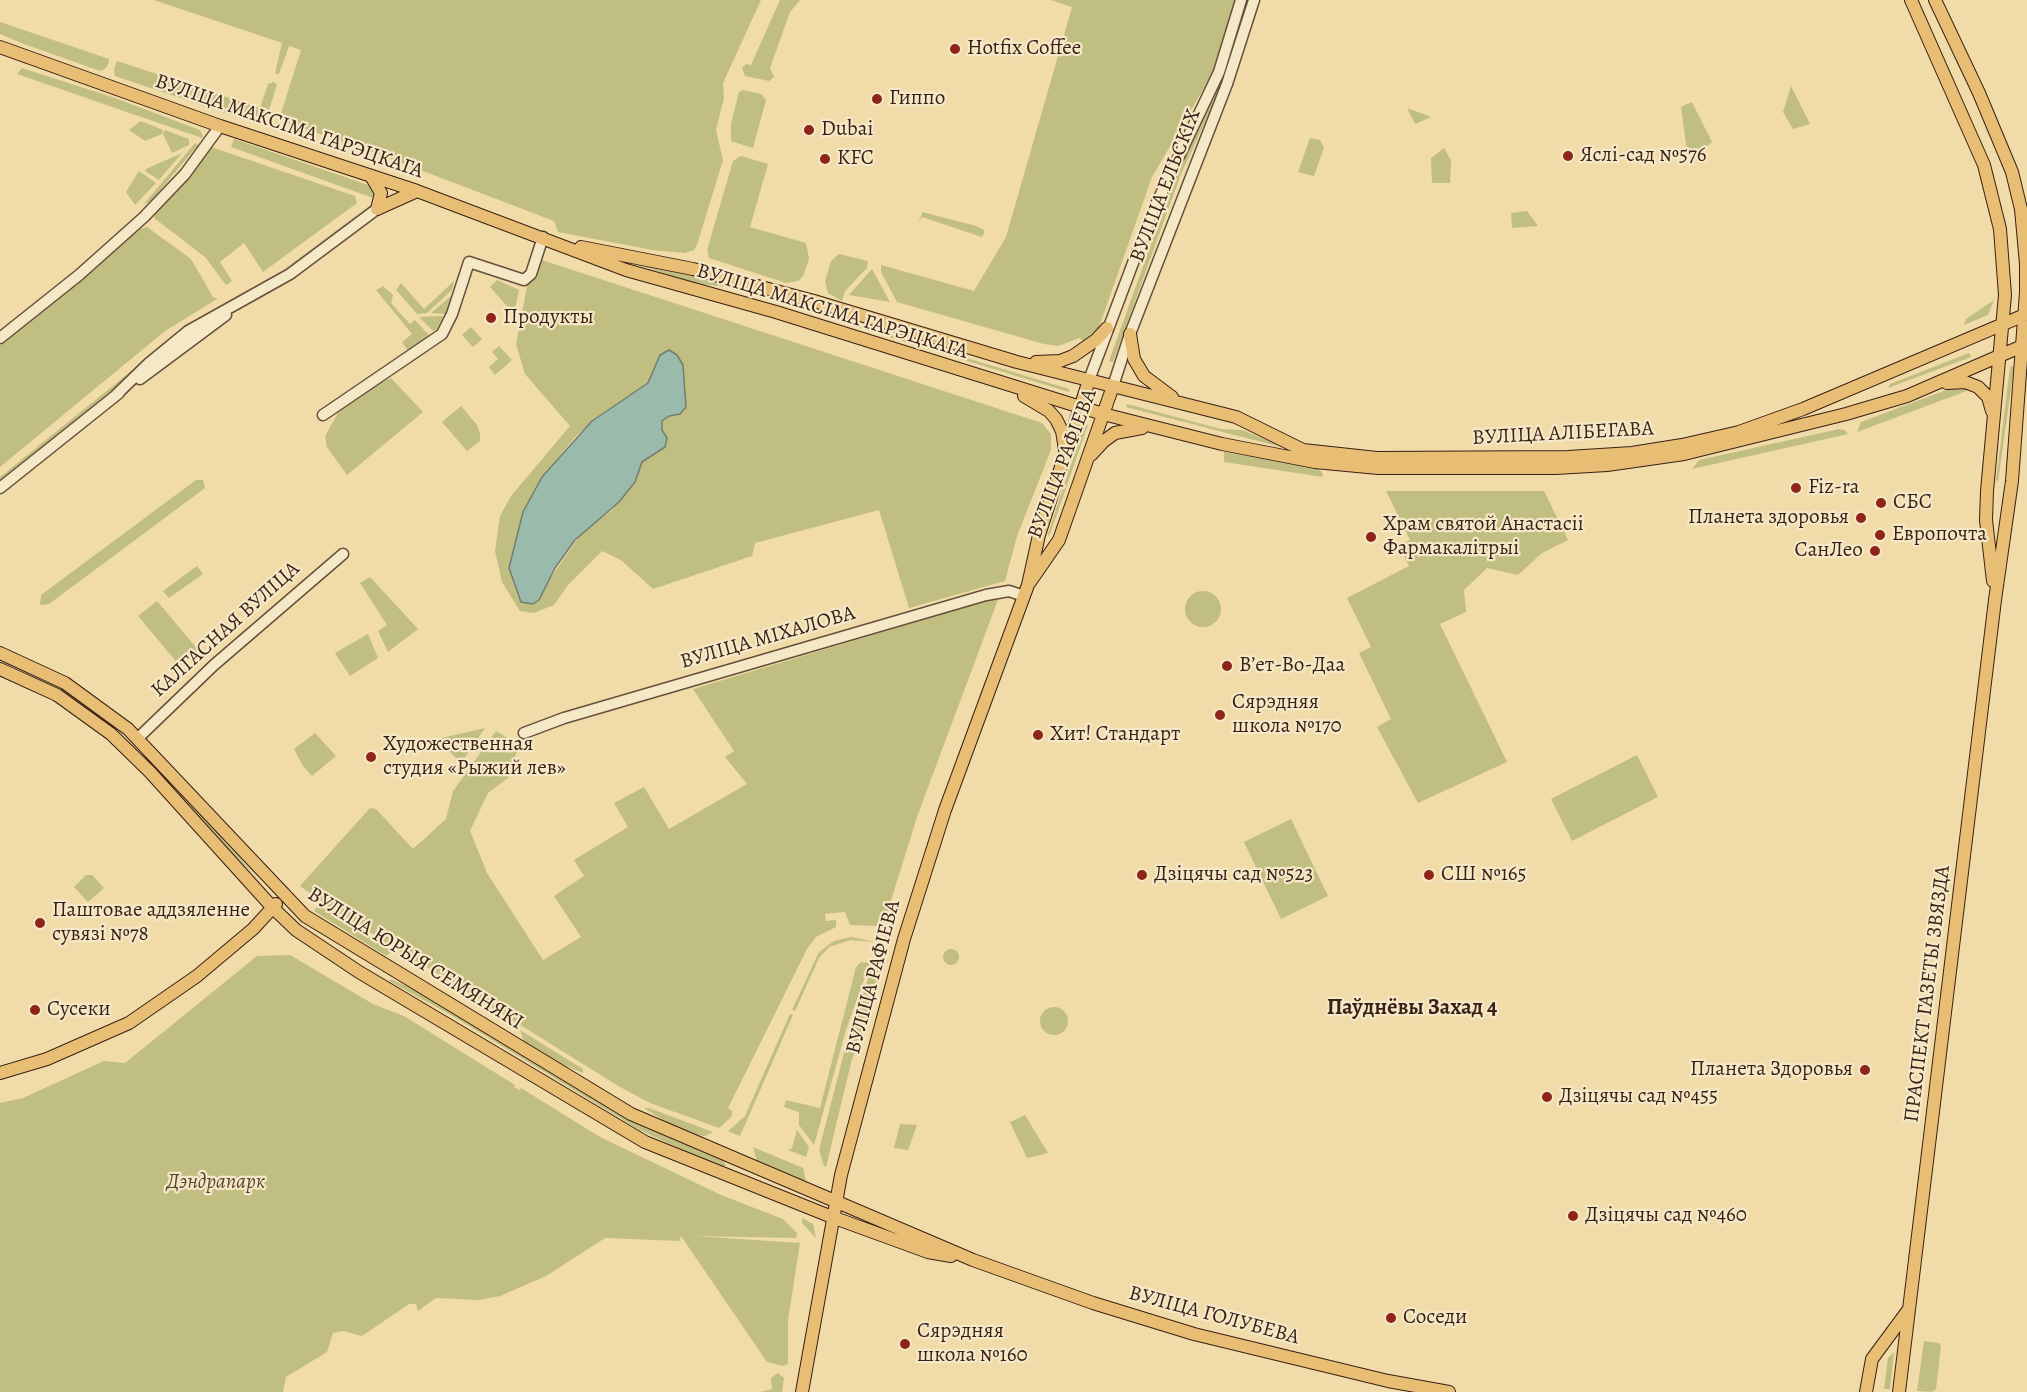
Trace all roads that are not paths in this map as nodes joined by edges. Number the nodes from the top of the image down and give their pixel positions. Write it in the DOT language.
graph roads {
  1 [pos="1241,0"];
  2 [pos="1254,0"];
  3 [pos="1911,0"];
  4 [pos="1935,0"];
  5 [pos="0,46"];
  6 [pos="220,126"];
  7 [pos="371,176"];
  8 [pos="417,191"];
  9 [pos="377,209"];
  10 [pos="543,237"];
  11 [pos="564,245"];
  12 [pos="2027,265"];
  13 [pos="814,301"];
  14 [pos="2025,314"];
  15 [pos="808,322"];
  16 [pos="2003,324"];
  17 [pos="1107,328"];
  18 [pos="1130,334"];
  19 [pos="0,338"];
  20 [pos="2025,345"];
  21 [pos="2000,356"];
  22 [pos="1017,362"];
  23 [pos="1089,380"];
  24 [pos="1937,384"];
  25 [pos="1008,386"];
  26 [pos="1113,386"];
  27 [pos="1183,404"];
  28 [pos="1085,409"];
  29 [pos="1103,414"];
  30 [pos="323,415"];
  31 [pos="1993,421"];
  32 [pos="1152,427"];
  33 [pos="1065,457"];
  34 [pos="1084,466"];
  35 [pos="0,488"];
  36 [pos="343,554"];
  37 [pos="1026,590"];
  38 [pos="1995,600"];
  39 [pos="0,653"];
  40 [pos="0,669"];
  41 [pos="524,733"];
  42 [pos="138,738"];
  43 [pos="284,896"];
  44 [pos="273,908"];
  45 [pos="0,1073"];
  46 [pos="836,1200"];
  47 [pos="832,1217"];
  48 [pos="973,1260"];
  49 [pos="1910,1308"];
  50 [pos="802,1392"];
  51 [pos="1449,1392"];
  52 [pos="1866,1392"];
  53 [pos="1899,1392"];
  1 -- 17 [label="street, ВУЛІЦА ЕЛЬСКІХ"];
  2 -- 18 [label="street, ВУЛІЦА ЕЛЬСКІХ"];
  3 -- 16 [label="main road, ПРАСПЕКТ ГАЗЕТЫ ЗВЯЗДА"];
  4 -- 12 [label="main road, ПРАСПЕКТ ГАЗЕТЫ ЗВЯЗДА"];
  5 -- 6 [label="main road, ВУЛІЦА МАКСІМА ГАРЭЦКАГА"];
  6 -- 7 [label="main road, ВУЛІЦА МАКСІМА ГАРЭЦКАГА"];
  6 -- 19 [label="street"];
  7 -- 8 [label="main road, ВУЛІЦА МАКСІМА ГАРЭЦКАГА"];
  7 -- 9 [label="main road"];
  8 -- 9 [label="main road"];
  8 -- 10 [label="main road, ВУЛІЦА МАКСІМА ГАРЭЦКАГА"];
  9 -- 35 [label="street"];
  10 -- 11 [label="main road, ВУЛІЦА МАКСІМА ГАРЭЦКАГА"];
  10 -- 30 [label="street"];
  11 -- 13 [label="main road, ВУЛІЦА МАКСІМА ГАРЭЦКАГА"];
  11 -- 15 [label="main road, ВУЛІЦА МАКСІМА ГАРЭЦКАГА"];
  12 -- 14 [label="main road, ПРАСПЕКТ ГАЗЕТЫ ЗВЯЗДА"];
  13 -- 15 [label="main road"];
  13 -- 22 [label="main road, ВУЛІЦА МАКСІМА ГАРЭЦКАГА"];
  14 -- 16 [label="main road, ВУЛІЦА АЛІБЕГАВА"];
  14 -- 20 [label="main road, ПРАСПЕКТ ГАЗЕТЫ ЗВЯЗДА"];
  15 -- 25 [label="main road, ВУЛІЦА МАКСІМА ГАРЭЦКАГА"];
  16 -- 21 [label="main road, ПРАСПЕКТ ГАЗЕТЫ ЗВЯЗДА"];
  16 -- 27 [label="main road, ВУЛІЦА АЛІБЕГАВА"];
  17 -- 22 [label="main road"];
  17 -- 23 [label="street, ВУЛІЦА ЕЛЬСКІХ"];
  18 -- 26 [label="street, ВУЛІЦА ЕЛЬСКІХ"];
  18 -- 27 [label="main road"];
  20 -- 21 [label="main road, ВУЛІЦА АЛІБЕГАВА"];
  20 -- 38 [label="main road, ПРАСПЕКТ ГАЗЕТЫ ЗВЯЗДА"];
  21 -- 24 [label="main road, ВУЛІЦА АЛІБЕГАВА"];
  21 -- 31 [label="main road, ПРАСПЕКТ ГАЗЕТЫ ЗВЯЗДА"];
  22 -- 23 [label="main road, ВУЛІЦА МАКСІМА ГАРЭЦКАГА"];
  23 -- 26 [label="main road, ВУЛІЦА АЛІБЕГАВА"];
  23 -- 28 [label="main road, ВУЛІЦА РАФІЕВА"];
  24 -- 31 [label="main road"];
  24 -- 32 [label="main road, ВУЛІЦА АЛІБЕГАВА"];
  25 -- 28 [label="main road, ВУЛІЦА МАКСІМА ГАРЭЦКАГА"];
  25 -- 33 [label="main road"];
  26 -- 27 [label="main road, ВУЛІЦА АЛІБЕГАВА"];
  26 -- 29 [label="main road, ВУЛІЦА РАФІЕВА"];
  28 -- 29 [label="main road, ВУЛІЦА АЛІБЕГАВА"];
  28 -- 33 [label="main road, ВУЛІЦА РАФІЕВА"];
  29 -- 32 [label="main road, ВУЛІЦА АЛІБЕГАВА"];
  29 -- 34 [label="main road, ВУЛІЦА РАФІЕВА"];
  31 -- 38 [label="main road, ПРАСПЕКТ ГАЗЕТЫ ЗВЯЗДА"];
  32 -- 34 [label="main road"];
  33 -- 37 [label="main road, ВУЛІЦА РАФІЕВА"];
  34 -- 37 [label="main road, ВУЛІЦА РАФІЕВА"];
  36 -- 42 [label="street, КАЛГАСНАЯ ВУЛІЦА"];
  37 -- 41 [label="street, ВУЛІЦА МІХАЛОВА"];
  37 -- 46 [label="main road, ВУЛІЦА РАФІЕВА"];
  38 -- 49 [label="main road, ПРАСПЕКТ ГАЗЕТЫ ЗВЯЗДА"];
  39 -- 42 [label="main road, ВУЛІЦА ЮРЫЯ СЕМЯНЯКІ"];
  40 -- 44 [label="main road, ВУЛІЦА ЮРЫЯ СЕМЯНЯКІ"];
  42 -- 43 [label="main road, ВУЛІЦА ЮРЫЯ СЕМЯНЯКІ"];
  43 -- 44 [label="main road"];
  43 -- 46 [label="main road, ВУЛІЦА ЮРЫЯ СЕМЯНЯКІ"];
  44 -- 45 [label="main road"];
  44 -- 47 [label="main road, ВУЛІЦА ЮРЫЯ СЕМЯНЯКІ"];
  46 -- 47 [label="main road, ВУЛІЦА РАФІЕВА"];
  46 -- 48 [label="main road, ВУЛІЦА ГОЛУБЕВА"];
  47 -- 48 [label="main road, ВУЛІЦА ГОЛУБЕВА"];
  47 -- 50 [label="main road, ВУЛІЦА РАФІЕВА"];
  48 -- 51 [label="main road, ВУЛІЦА ГОЛУБЕВА"];
  49 -- 52 [label="main road"];
  49 -- 53 [label="main road, ПРАСПЕКТ ГАЗЕТЫ ЗВЯЗДА"];
}
